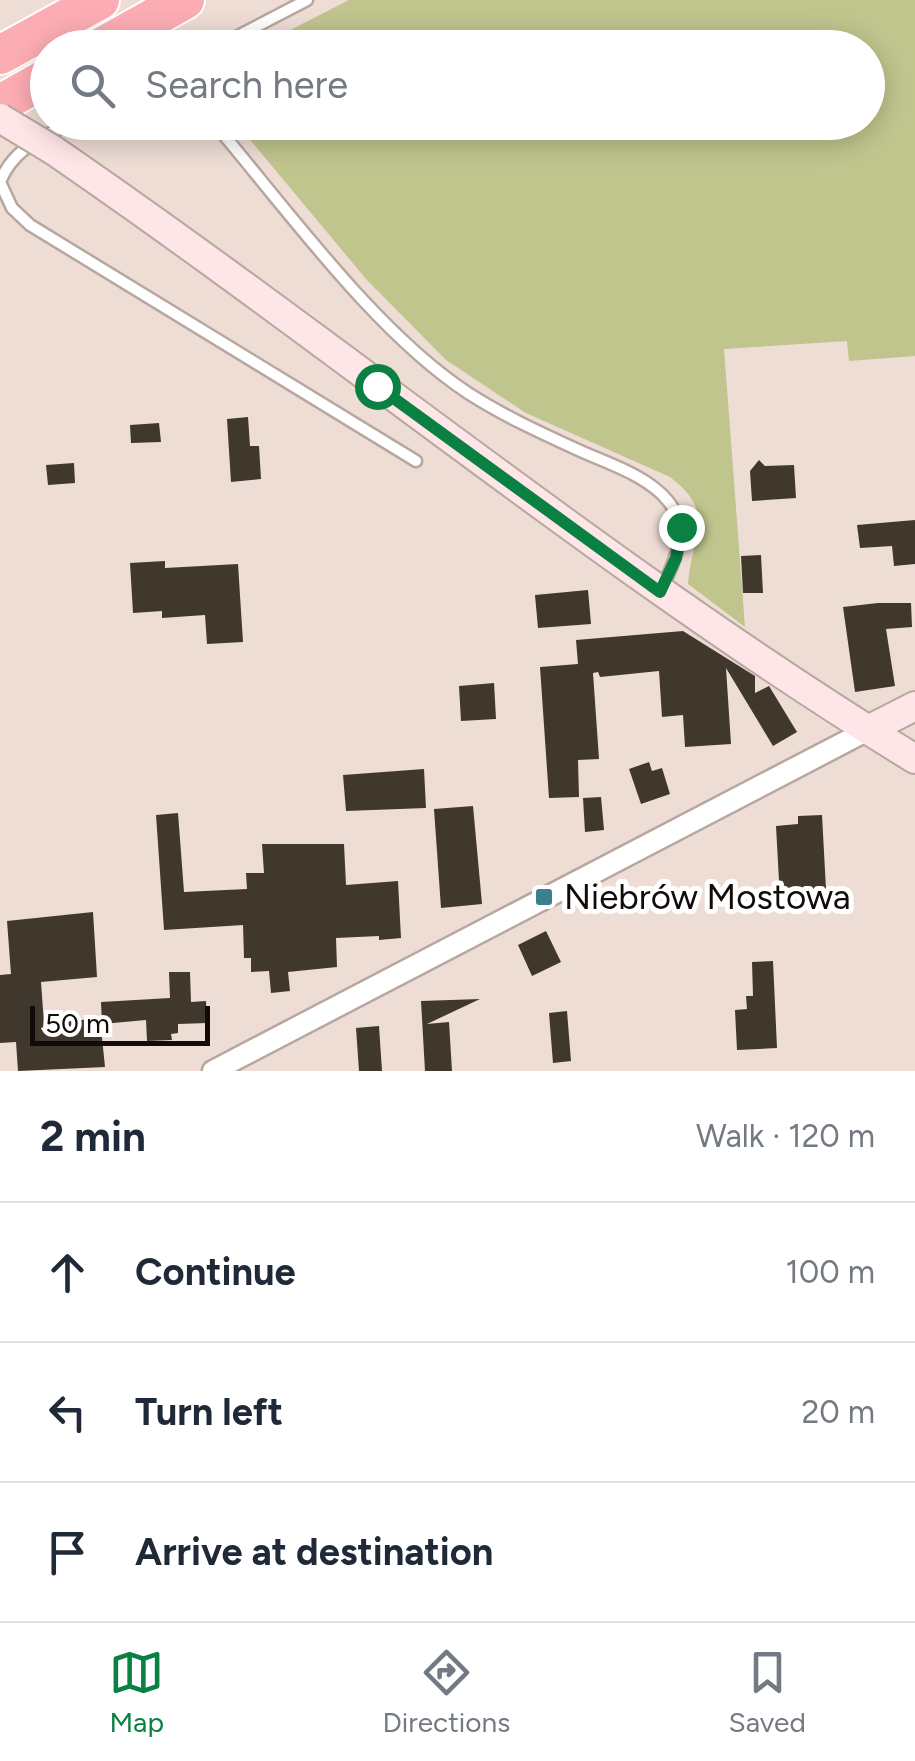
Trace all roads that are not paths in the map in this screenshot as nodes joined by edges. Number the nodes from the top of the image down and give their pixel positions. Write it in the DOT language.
graph roads {
  1 [pos="100,0"];
  2 [pos="185,0"];
  3 [pos="307,0"];
  4 [pos="46,30"];
  5 [pos="131,30"];
  6 [pos="250,30"];
  7 [pos="30,39"];
  8 [pos="0,56"];
  9 [pos="30,87"];
  10 [pos="0,104"];
  11 [pos="0,118"];
  12 [pos="30,136"];
  13 [pos="36,140"];
  14 [pos="38,140"];
  15 [pos="228,140"];
  16 [pos="416,461"];
  17 [pos="660,592"];
  18 [pos="915,706"];
  19 [pos="868,730"];
  20 [pos="915,759"];
  21 [pos="213,1071"];
  1 -- 4 [label="highway"];
  2 -- 5 [label="highway"];
  3 -- 6 [label="lane"];
  7 -- 8 [label="highway"];
  9 -- 10 [label="highway"];
  11 -- 12 [label="street, bridge"];
  13 -- 17 [label="street, bridge"];
  14 -- 16 [label="lane"];
  15 -- 17 [label="lane"];
  17 -- 19 [label="street"];
  18 -- 19 [label="street"];
  19 -- 20 [label="street"];
  19 -- 21 [label="street"];
}
